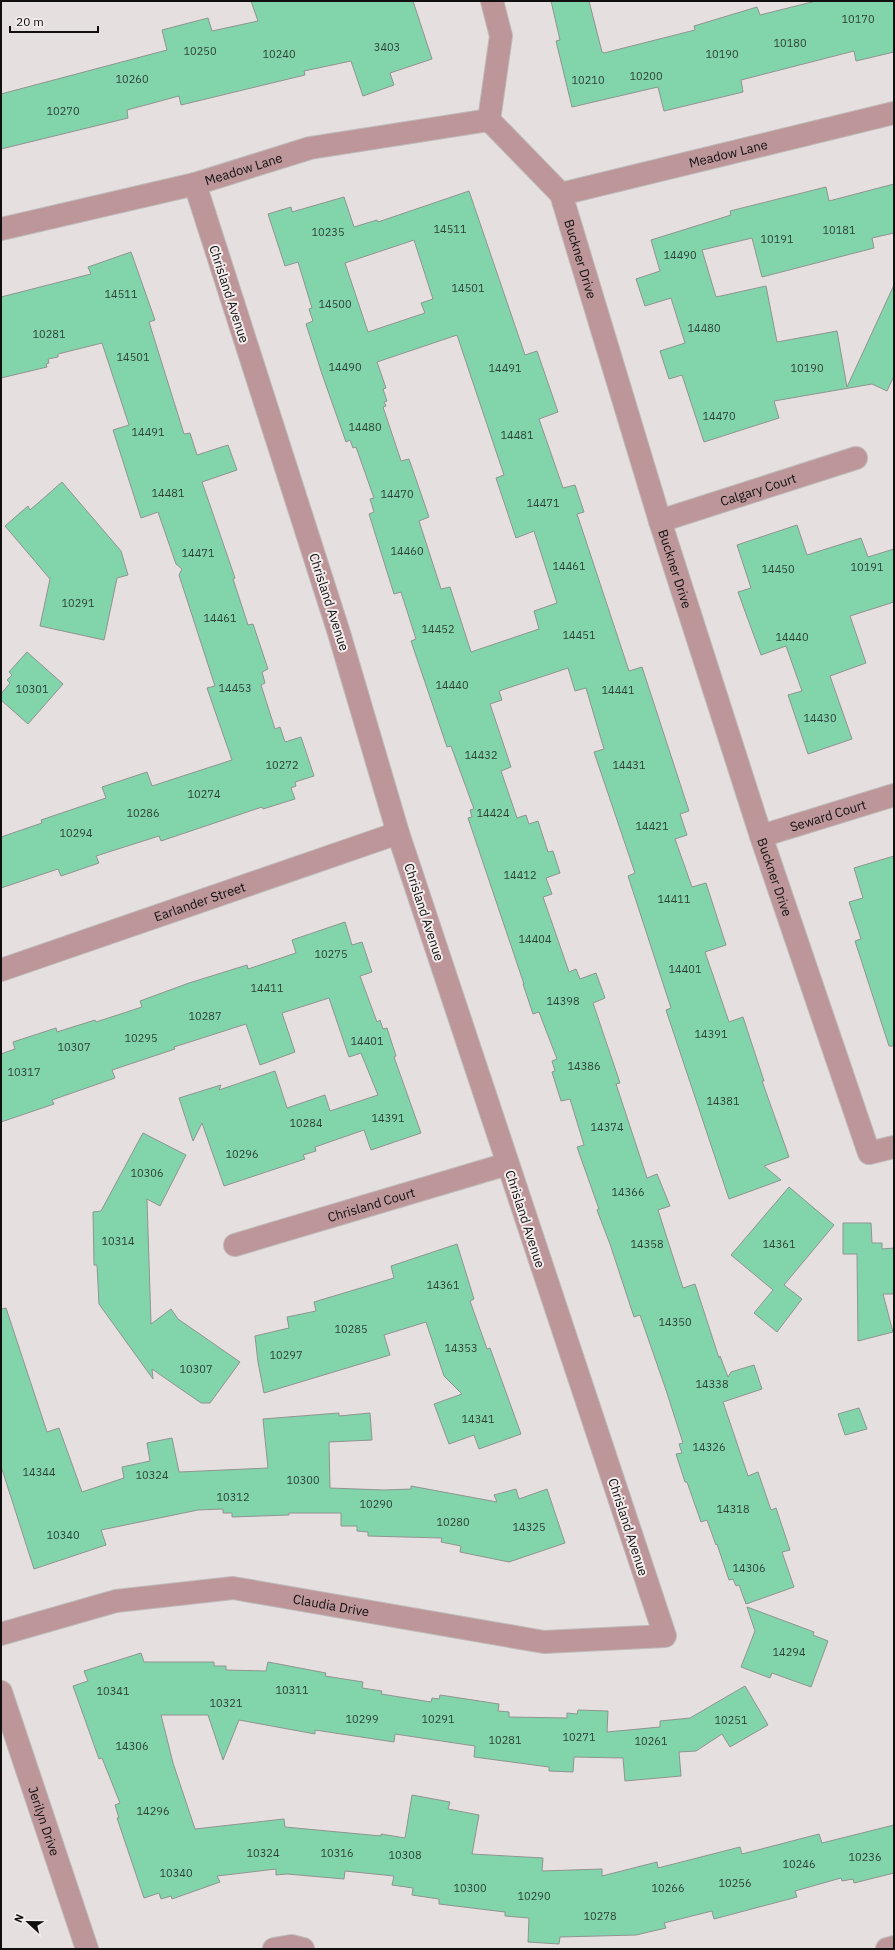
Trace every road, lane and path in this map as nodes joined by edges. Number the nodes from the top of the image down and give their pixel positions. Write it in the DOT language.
graph roads {
  1 [pos="492,1"];
  2 [pos="894,113"];
  3 [pos="489,120"];
  4 [pos="195,184"];
  5 [pos="561,194"];
  6 [pos="1,229"];
  7 [pos="856,458"];
  8 [pos="660,521"];
  9 [pos="894,795"];
  10 [pos="398,833"];
  11 [pos="761,836"];
  12 [pos="1,970"];
  13 [pos="894,1147"];
  14 [pos="507,1164"];
  15 [pos="235,1245"];
  16 [pos="1,1634"];
  17 [pos="665,1636"];
  18 [pos="1,1692"];
  19 [pos="894,1947"];
  20 [pos="87,1949"];
  21 [pos="274,1949"];
  22 [pos="303,1949"];
  23 [pos="887,1949"];
  1 -- 3 [label="street"];
  2 -- 5 [label="street, Meadow Lane"];
  3 -- 4 [label="street, Meadow Lane"];
  3 -- 5 [label="street, Buckner Drive"];
  4 -- 6 [label="street, Meadow Lane"];
  4 -- 10 [label="street, Chrisland Avenue"];
  5 -- 8 [label="street, Buckner Drive"];
  7 -- 8 [label="street, Calgary Court"];
  8 -- 11 [label="street, Buckner Drive"];
  9 -- 11 [label="street, Seward Court"];
  10 -- 12 [label="street, Earlander Street"];
  10 -- 14 [label="street, Chrisland Avenue"];
  11 -- 13 [label="street, Buckner Drive"];
  14 -- 15 [label="street, Chrisland Court"];
  14 -- 17 [label="street, Chrisland Avenue"];
  16 -- 17 [label="street, Claudia Drive"];
  18 -- 20 [label="street, Jerilyn Drive"];
  19 -- 23 [label="street"];
  21 -- 22 [label="street"];
}
